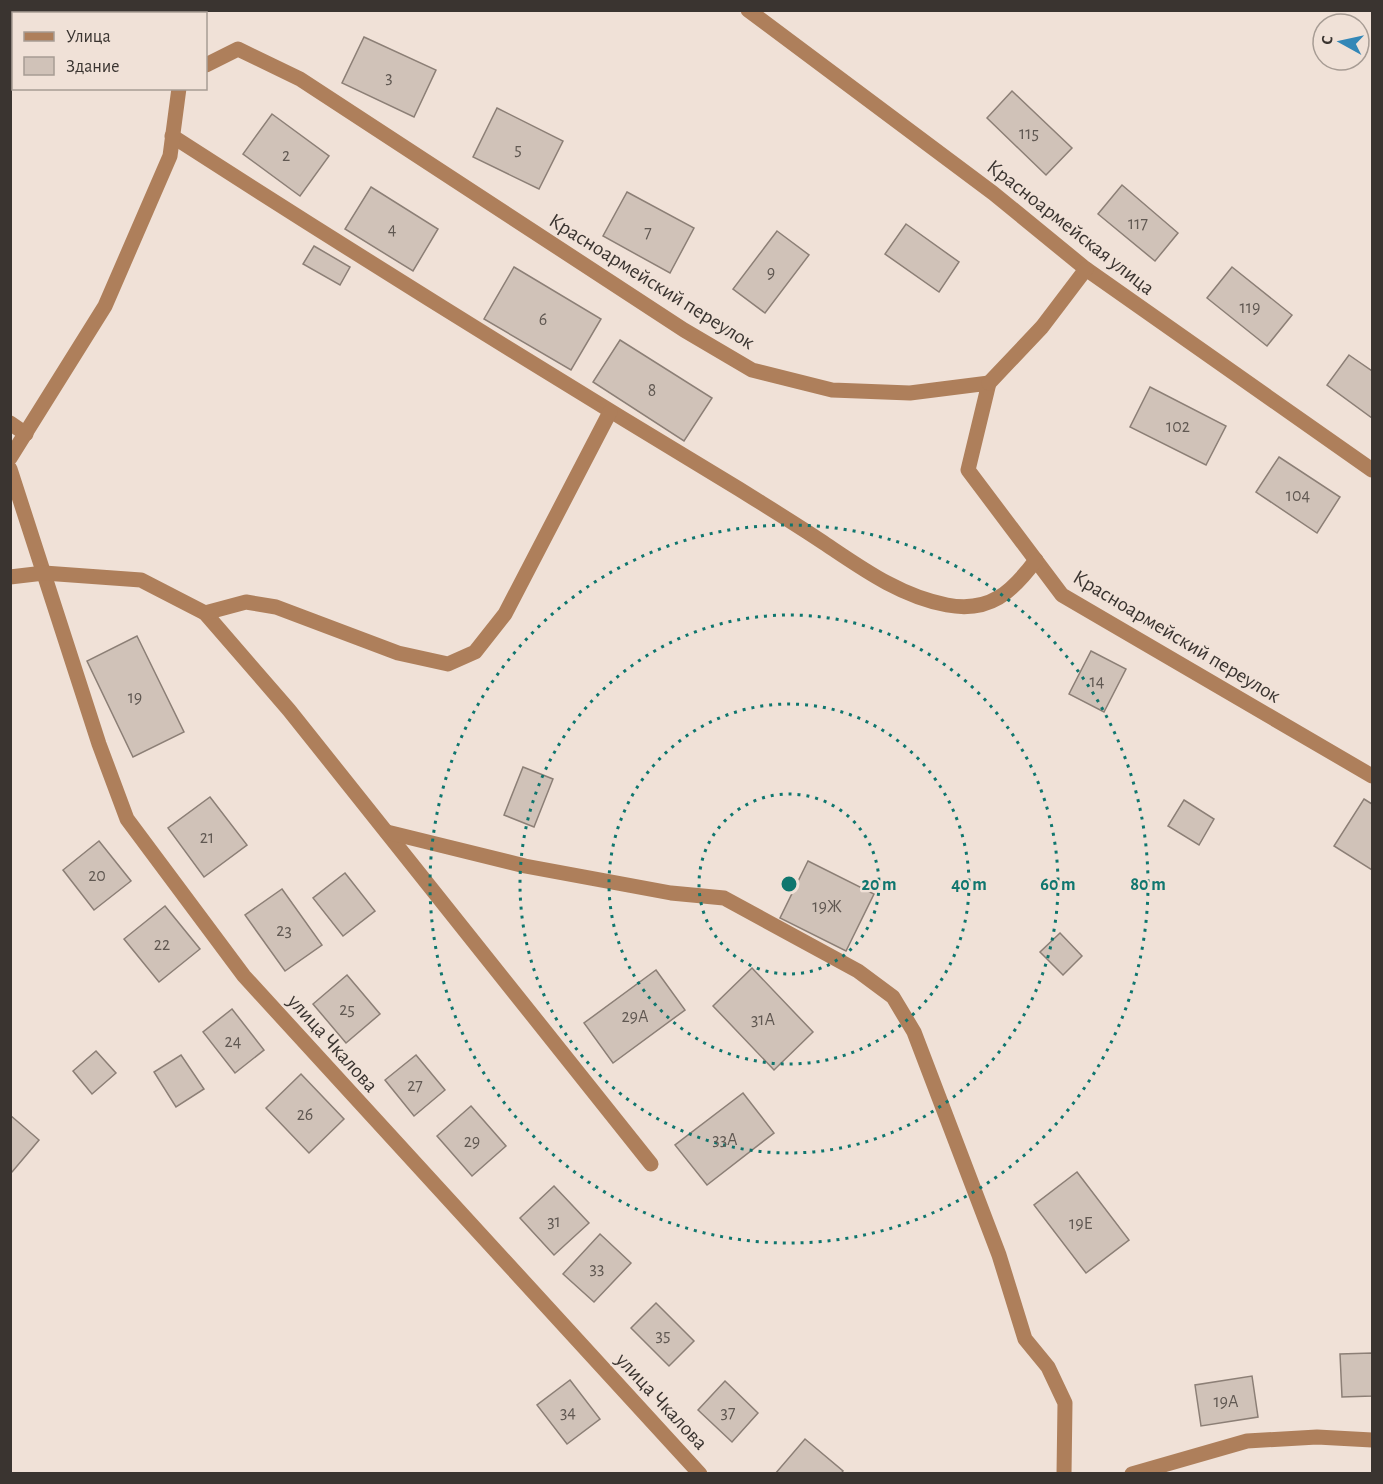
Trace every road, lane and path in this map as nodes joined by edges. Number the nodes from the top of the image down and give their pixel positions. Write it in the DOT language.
graph roads {
  1 [pos="748,10"];
  2 [pos="207,64"];
  3 [pos="179,90"];
  4 [pos="172,136"];
  5 [pos="1086,268"];
  6 [pos="989,383"];
  7 [pos="610,411"];
  8 [pos="10,423"];
  9 [pos="26,434"];
  10 [pos="10,458"];
  11 [pos="10,469"];
  12 [pos="1372,470"];
  13 [pos="1035,560"];
  14 [pos="44,573"];
  15 [pos="10,577"];
  16 [pos="205,613"];
  17 [pos="1372,776"];
  18 [pos="387,832"];
  19 [pos="651,1164"];
  20 [pos="1372,1440"];
  21 [pos="700,1473"];
  22 [pos="1064,1473"];
  23 [pos="1132,1473"];
  1 -- 5 [label="street, Красноармейская улица"];
  2 -- 6 [label="street, Красноармейский переулок"];
  3 -- 4 [label="street"];
  4 -- 7 [label="street"];
  4 -- 9 [label="street"];
  5 -- 6 [label="street"];
  5 -- 12 [label="street, Красноармейская улица"];
  6 -- 13 [label="street, Красноармейский переулок"];
  7 -- 13 [label="street"];
  7 -- 16 [label="street"];
  8 -- 9 [label="street"];
  9 -- 10 [label="street"];
  11 -- 14 [label="street, улица Чкалова"];
  13 -- 17 [label="street, Красноармейский переулок"];
  14 -- 15 [label="street"];
  14 -- 16 [label="street"];
  14 -- 21 [label="street, улица Чкалова"];
  16 -- 18 [label="street"];
  18 -- 19 [label="street"];
  18 -- 22 [label="street"];
  20 -- 23 [label="street"];
}
